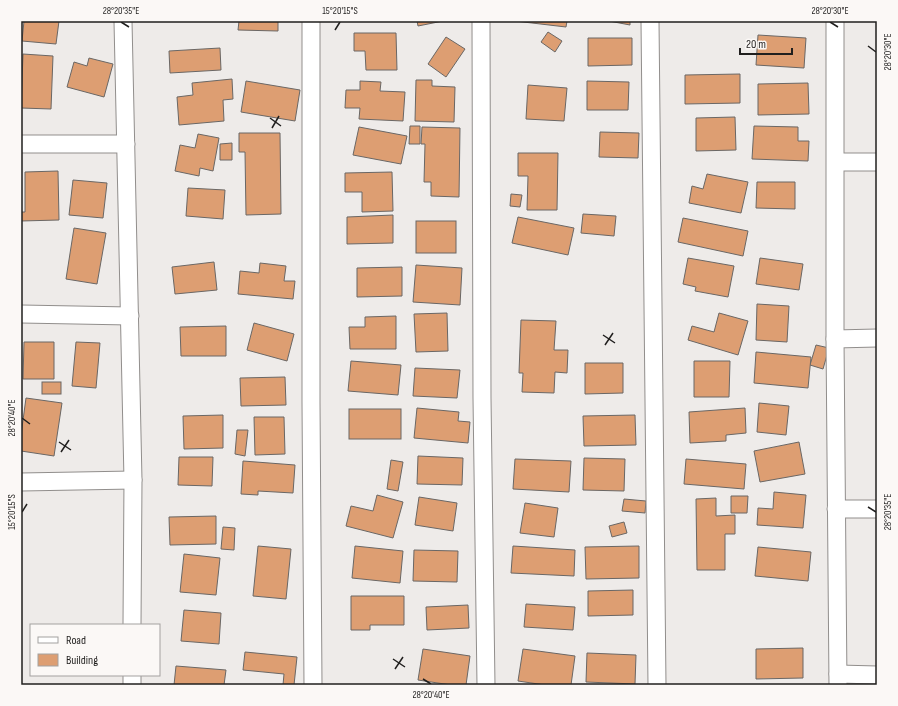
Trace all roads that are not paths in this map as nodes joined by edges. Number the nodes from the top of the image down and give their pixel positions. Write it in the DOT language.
graph roads {
  1 [pos="123,21"];
  2 [pos="310,21"];
  3 [pos="481,21"];
  4 [pos="650,21"];
  5 [pos="835,21"];
  6 [pos="21,144"];
  7 [pos="126,144"];
  8 [pos="836,162"];
  9 [pos="877,162"];
  10 [pos="21,314"];
  11 [pos="130,316"];
  12 [pos="877,338"];
  13 [pos="835,339"];
  14 [pos="132,480"];
  15 [pos="21,482"];
  16 [pos="877,508"];
  17 [pos="836,509"];
  18 [pos="132,624"];
  19 [pos="877,675"];
  20 [pos="838,680"];
  21 [pos="313,685"];
  22 [pos="486,685"];
  23 [pos="657,685"];
  1 -- 7 [label="street"];
  2 -- 21 [label="street"];
  3 -- 22 [label="street"];
  4 -- 23 [label="street"];
  5 -- 8 [label="street"];
  6 -- 7 [label="street"];
  7 -- 11 [label="street"];
  8 -- 9 [label="street"];
  8 -- 13 [label="street"];
  10 -- 11 [label="street"];
  11 -- 14 [label="street"];
  12 -- 13 [label="street"];
  13 -- 17 [label="street"];
  14 -- 15 [label="street"];
  14 -- 18 [label="street"];
  16 -- 17 [label="street"];
  17 -- 20 [label="street"];
  19 -- 20 [label="street"];
}
